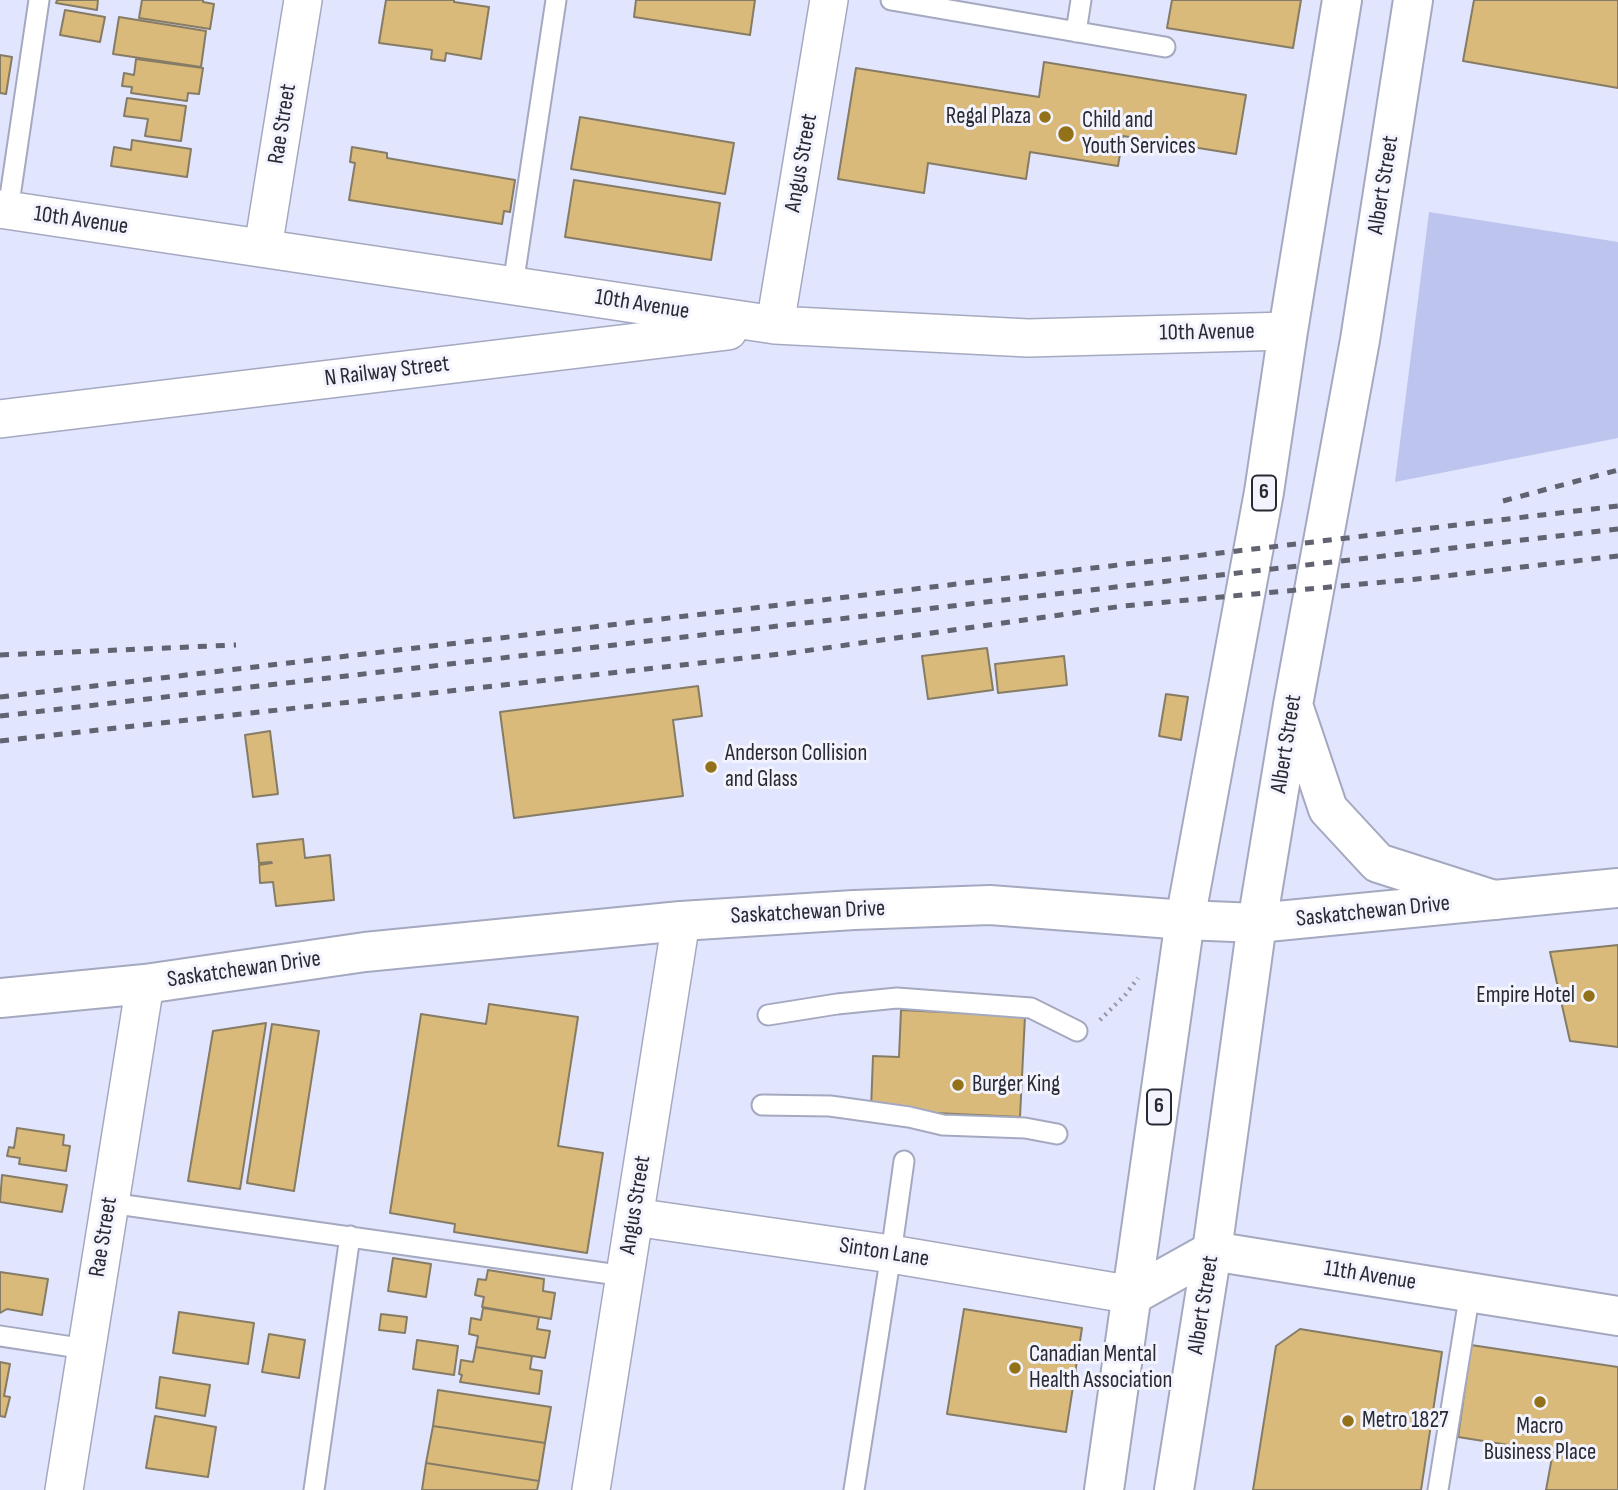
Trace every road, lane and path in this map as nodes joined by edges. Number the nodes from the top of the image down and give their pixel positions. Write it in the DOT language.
graph roads {
  1 [pos="39,0"];
  2 [pos="303,0"];
  3 [pos="556,0"];
  4 [pos="829,0"];
  5 [pos="891,0"];
  6 [pos="1082,0"];
  7 [pos="1342,0"];
  8 [pos="1413,0"];
  9 [pos="1076,32"];
  10 [pos="1165,47"];
  11 [pos="4,210"];
  12 [pos="263,248"];
  13 [pos="513,285"];
  14 [pos="775,325"];
  15 [pos="1288,331"];
  16 [pos="0,419"];
  17 [pos="1293,705"];
  18 [pos="1618,888"];
  19 [pos="1494,900"];
  20 [pos="1185,920"];
  21 [pos="681,921"];
  22 [pos="1257,923"];
  23 [pos="1142,973"];
  24 [pos="145,984"];
  25 [pos="0,998"];
  26 [pos="768,1015"];
  27 [pos="1077,1031"];
  28 [pos="762,1105"];
  29 [pos="1057,1134"];
  30 [pos="904,1161"];
  31 [pos="110,1203"];
  32 [pos="634,1217"];
  33 [pos="350,1236"];
  34 [pos="1212,1251"];
  35 [pos="891,1254"];
  36 [pos="625,1276"];
  37 [pos="1470,1292"];
  38 [pos="1133,1295"];
  39 [pos="1618,1316"];
  40 [pos="0,1336"];
  41 [pos="86,1349"];
  42 [pos="64,1490"];
  43 [pos="314,1490"];
  44 [pos="591,1490"];
  45 [pos="854,1490"];
  46 [pos="1104,1490"];
  47 [pos="1174,1490"];
  48 [pos="1438,1490"];
  1 -- 11 [label="lane"];
  2 -- 12 [label="street, Rae Street"];
  3 -- 13 [label="lane"];
  4 -- 14 [label="street, Angus Street"];
  5 -- 9 [label="lane"];
  6 -- 9 [label="lane"];
  7 -- 15 [label="main road, 6"];
  8 -- 17 [label="main road, Albert Street"];
  9 -- 10 [label="lane"];
  11 -- 12 [label="street, 10th Avenue"];
  12 -- 13 [label="street, 10th Avenue"];
  13 -- 14 [label="street, 10th Avenue"];
  14 -- 15 [label="street, 10th Avenue"];
  14 -- 16 [label="street, N Railway Street"];
  15 -- 20 [label="main road, 6"];
  17 -- 19 [label="main road"];
  17 -- 22 [label="main road, Albert Street"];
  18 -- 19 [label="main road, Saskatchewan Drive"];
  19 -- 22 [label="main road, Saskatchewan Drive"];
  20 -- 21 [label="main road, Saskatchewan Drive"];
  20 -- 22 [label="main road, Saskatchewan Drive"];
  20 -- 38 [label="main road, 6"];
  21 -- 24 [label="main road, Saskatchewan Drive"];
  21 -- 32 [label="street, Angus Street"];
  22 -- 34 [label="main road, Albert Street"];
  23 -- 27 [label="path"];
  24 -- 25 [label="main road, Saskatchewan Drive"];
  24 -- 31 [label="street, Rae Street"];
  26 -- 27 [label="lane"];
  28 -- 29 [label="lane"];
  30 -- 35 [label="lane"];
  31 -- 33 [label="lane"];
  31 -- 41 [label="street, Rae Street"];
  32 -- 35 [label="street, Sinton Lane"];
  32 -- 36 [label="street, Angus Street"];
  33 -- 36 [label="lane"];
  33 -- 43 [label="lane"];
  34 -- 37 [label="main road, 11th Avenue"];
  34 -- 38 [label="main road"];
  34 -- 47 [label="main road, Albert Street"];
  35 -- 38 [label="street, Sinton Lane"];
  35 -- 45 [label="lane"];
  36 -- 44 [label="street, Angus Street"];
  37 -- 39 [label="main road, 11th Avenue"];
  37 -- 48 [label="lane"];
  38 -- 46 [label="main road, 6"];
  40 -- 41 [label="lane"];
  41 -- 42 [label="street, Rae Street"];
}
